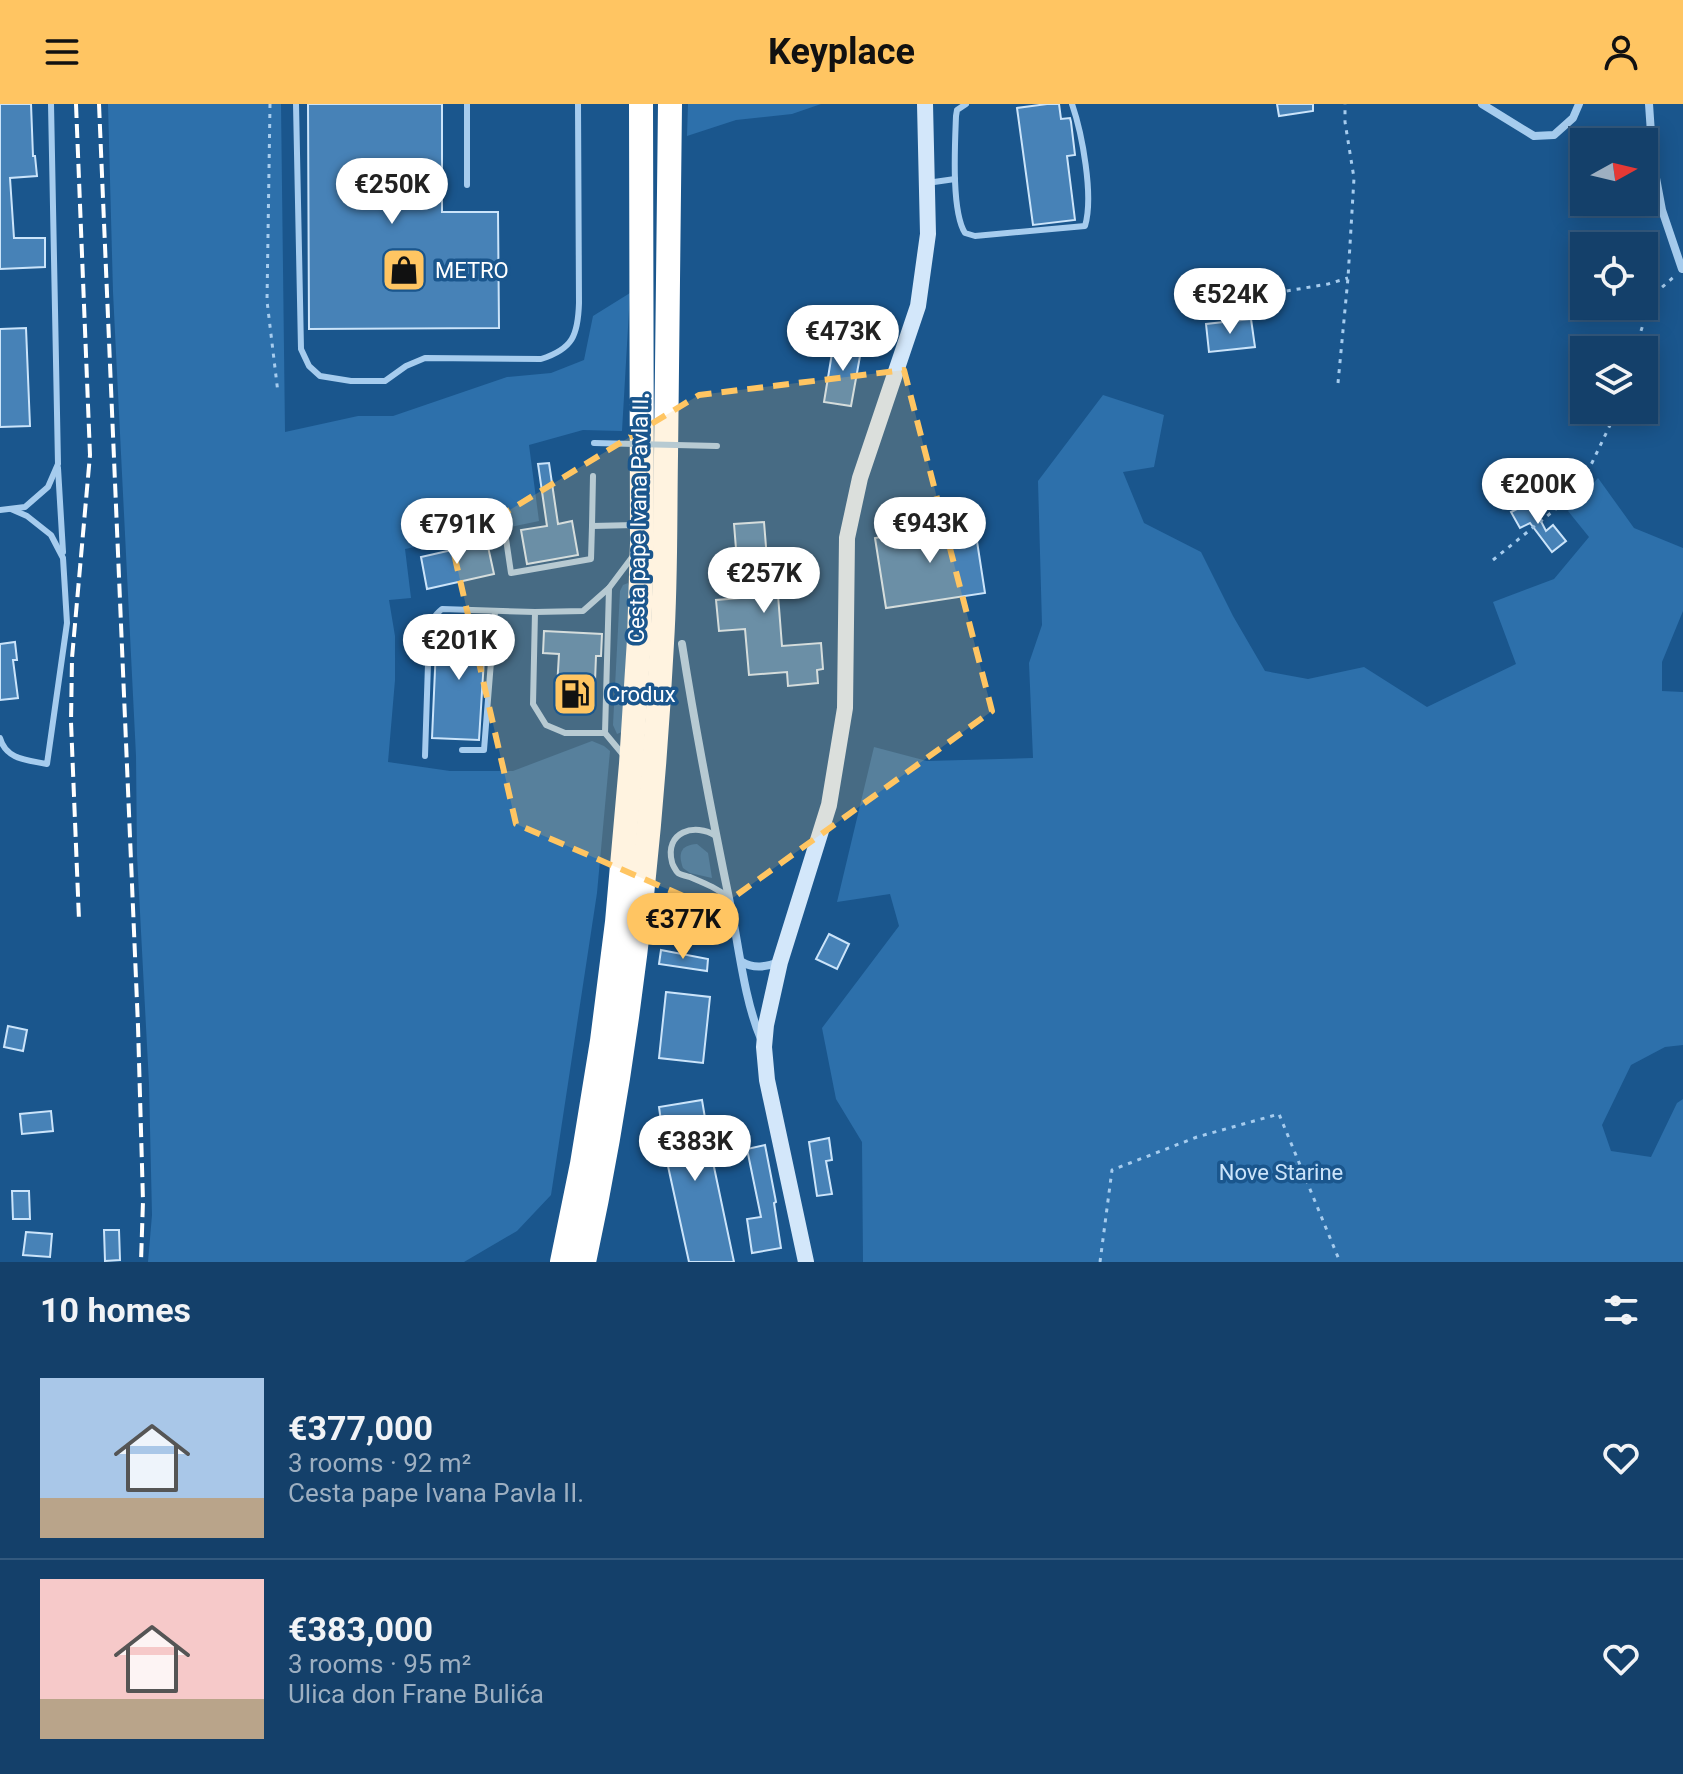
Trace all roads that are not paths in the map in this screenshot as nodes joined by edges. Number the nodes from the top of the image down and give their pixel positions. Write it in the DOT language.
graph roads {
  1 [pos="51,104"];
  2 [pos="296,104"];
  3 [pos="467,104"];
  4 [pos="578,104"];
  5 [pos="641,104"];
  6 [pos="670,104"];
  7 [pos="925,104"];
  8 [pos="966,104"];
  9 [pos="1072,104"];
  10 [pos="1482,104"];
  11 [pos="1579,104"];
  12 [pos="1649,104"];
  13 [pos="955,179"];
  14 [pos="927,183"];
  15 [pos="467,185"];
  16 [pos="1682,269"];
  17 [pos="594,443"];
  18 [pos="717,446"];
  19 [pos="58,464"];
  20 [pos="593,476"];
  21 [pos="10,509"];
  22 [pos="0,510"];
  23 [pos="592,526"];
  24 [pos="642,534"];
  25 [pos="506,539"];
  26 [pos="63,558"];
  27 [pos="609,588"];
  28 [pos="495,611"];
  29 [pos="535,612"];
  30 [pos="682,644"];
  31 [pos="605,733"];
  32 [pos="0,738"];
  33 [pos="462,750"];
  34 [pos="425,756"];
  35 [pos="631,764"];
  36 [pos="716,836"];
  37 [pos="729,899"];
  38 [pos="628,927"];
  39 [pos="742,962"];
  40 [pos="780,962"];
  41 [pos="764,1047"];
  42 [pos="562,1262"];
  43 [pos="584,1262"];
  44 [pos="806,1262"];
  1 -- 19 [label="lane"];
  2 -- 4 [label="lane"];
  3 -- 15 [label="lane"];
  5 -- 24 [label="highway, Cesta pape Ivana Pavla II."];
  6 -- 38 [label="highway, Cesta pape Ivana Pavla II."];
  7 -- 14 [label="street"];
  8 -- 13 [label="lane"];
  9 -- 13 [label="lane"];
  10 -- 11 [label="street"];
  12 -- 16 [label="street"];
  13 -- 14 [label="lane"];
  14 -- 40 [label="street"];
  17 -- 18 [label="lane, bridge"];
  19 -- 21 [label="lane"];
  19 -- 26 [label="lane"];
  20 -- 23 [label="lane"];
  21 -- 22 [label="lane"];
  21 -- 26 [label="lane"];
  23 -- 24 [label="lane"];
  23 -- 25 [label="lane"];
  24 -- 27 [label="lane"];
  24 -- 35 [label="highway, Cesta pape Ivana Pavla II."];
  26 -- 32 [label="lane"];
  27 -- 29 [label="lane"];
  27 -- 31 [label="lane"];
  28 -- 29 [label="lane"];
  28 -- 33 [label="lane"];
  28 -- 34 [label="lane"];
  29 -- 31 [label="lane"];
  30 -- 36 [label="street"];
  31 -- 35 [label="lane"];
  35 -- 38 [label="highway, Cesta pape Ivana Pavla II."];
  36 -- 37 [label="street"];
  36 -- 37 [label="lane"];
  37 -- 39 [label="street"];
  38 -- 42 [label="highway"];
  38 -- 43 [label="highway"];
  39 -- 40 [label="street"];
  39 -- 41 [label="street"];
  40 -- 41 [label="street"];
  41 -- 44 [label="street"];
}
